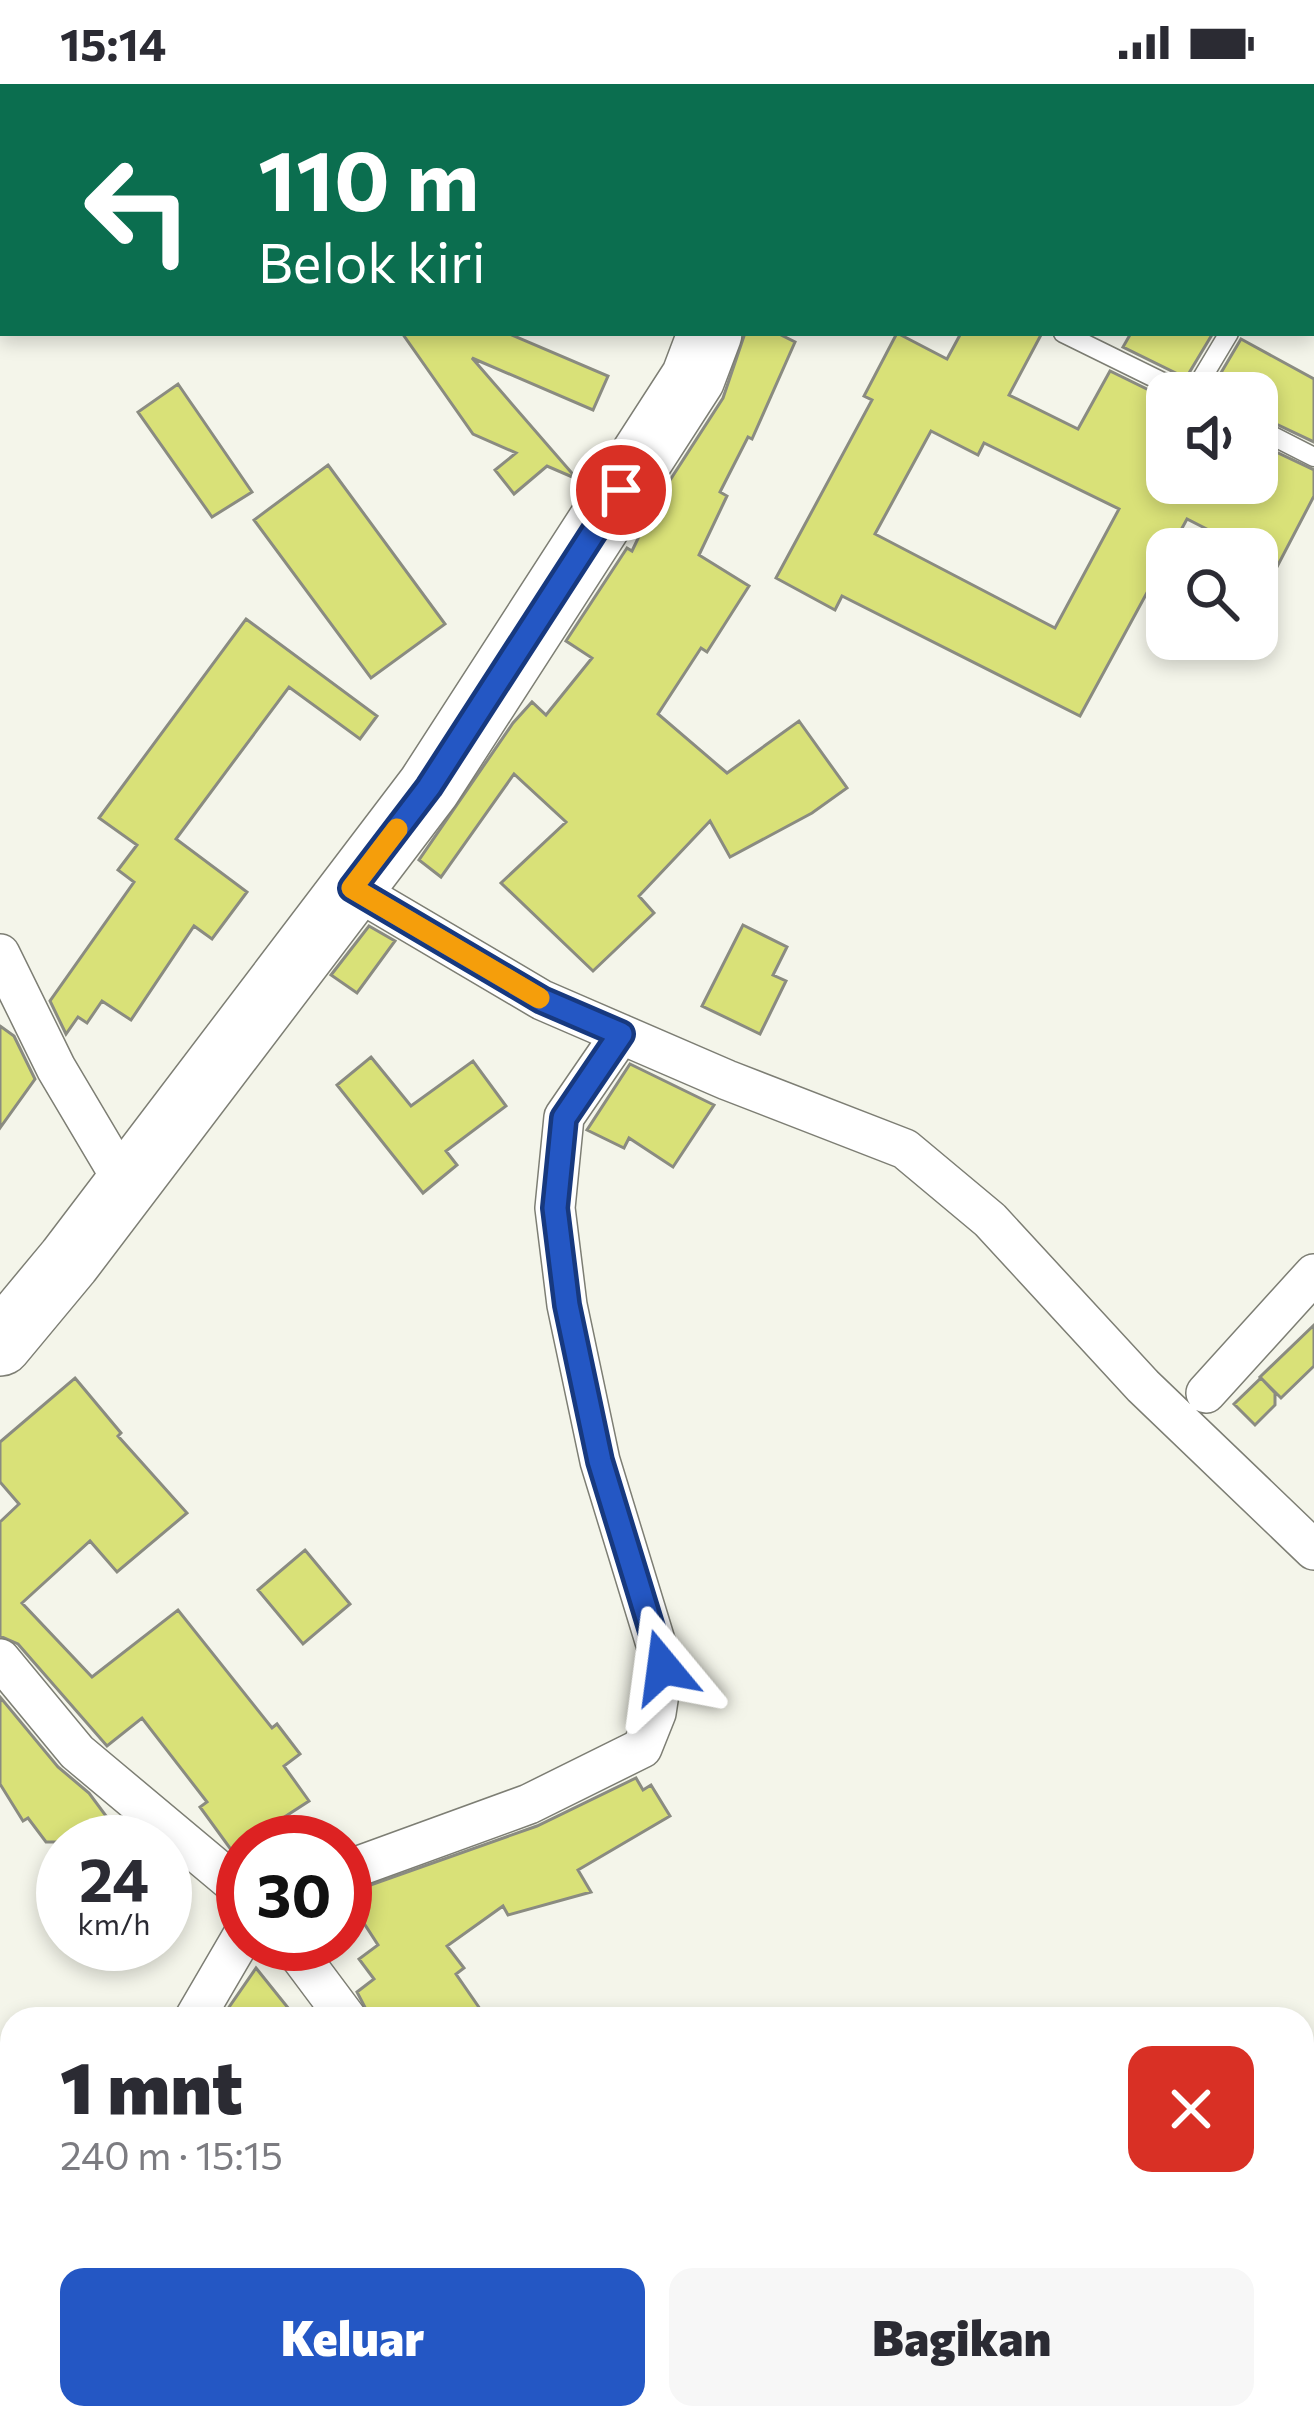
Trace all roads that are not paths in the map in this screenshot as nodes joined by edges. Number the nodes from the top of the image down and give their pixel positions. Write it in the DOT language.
graph roads {
  1 [pos="709,336"];
  2 [pos="1070,336"];
  3 [pos="1227,336"];
  4 [pos="1146,372"];
  5 [pos="1203,372"];
  6 [pos="1278,439"];
  7 [pos="1314,457"];
  8 [pos="352,888"];
  9 [pos="0,955"];
  10 [pos="621,1034"];
  11 [pos="126,1186"];
  12 [pos="1314,1274"];
  13 [pos="0,1345"];
  14 [pos="1206,1393"];
  15 [pos="1314,1550"];
  16 [pos="0,1659"];
  17 [pos="372,1861"];
  18 [pos="216,1868"];
  19 [pos="222,1971"];
  20 [pos="311,1971"];
  21 [pos="201,2007"];
  22 [pos="338,2007"];
  1 -- 8 [label="highway"];
  2 -- 4 [label="lane"];
  3 -- 5 [label="lane"];
  6 -- 7 [label="lane"];
  8 -- 10 [label="street"];
  8 -- 11 [label="highway"];
  9 -- 11 [label="street"];
  10 -- 15 [label="street"];
  10 -- 17 [label="street"];
  11 -- 13 [label="highway"];
  12 -- 14 [label="street"];
  16 -- 18 [label="street"];
  19 -- 21 [label="street"];
  20 -- 22 [label="street"];
}
